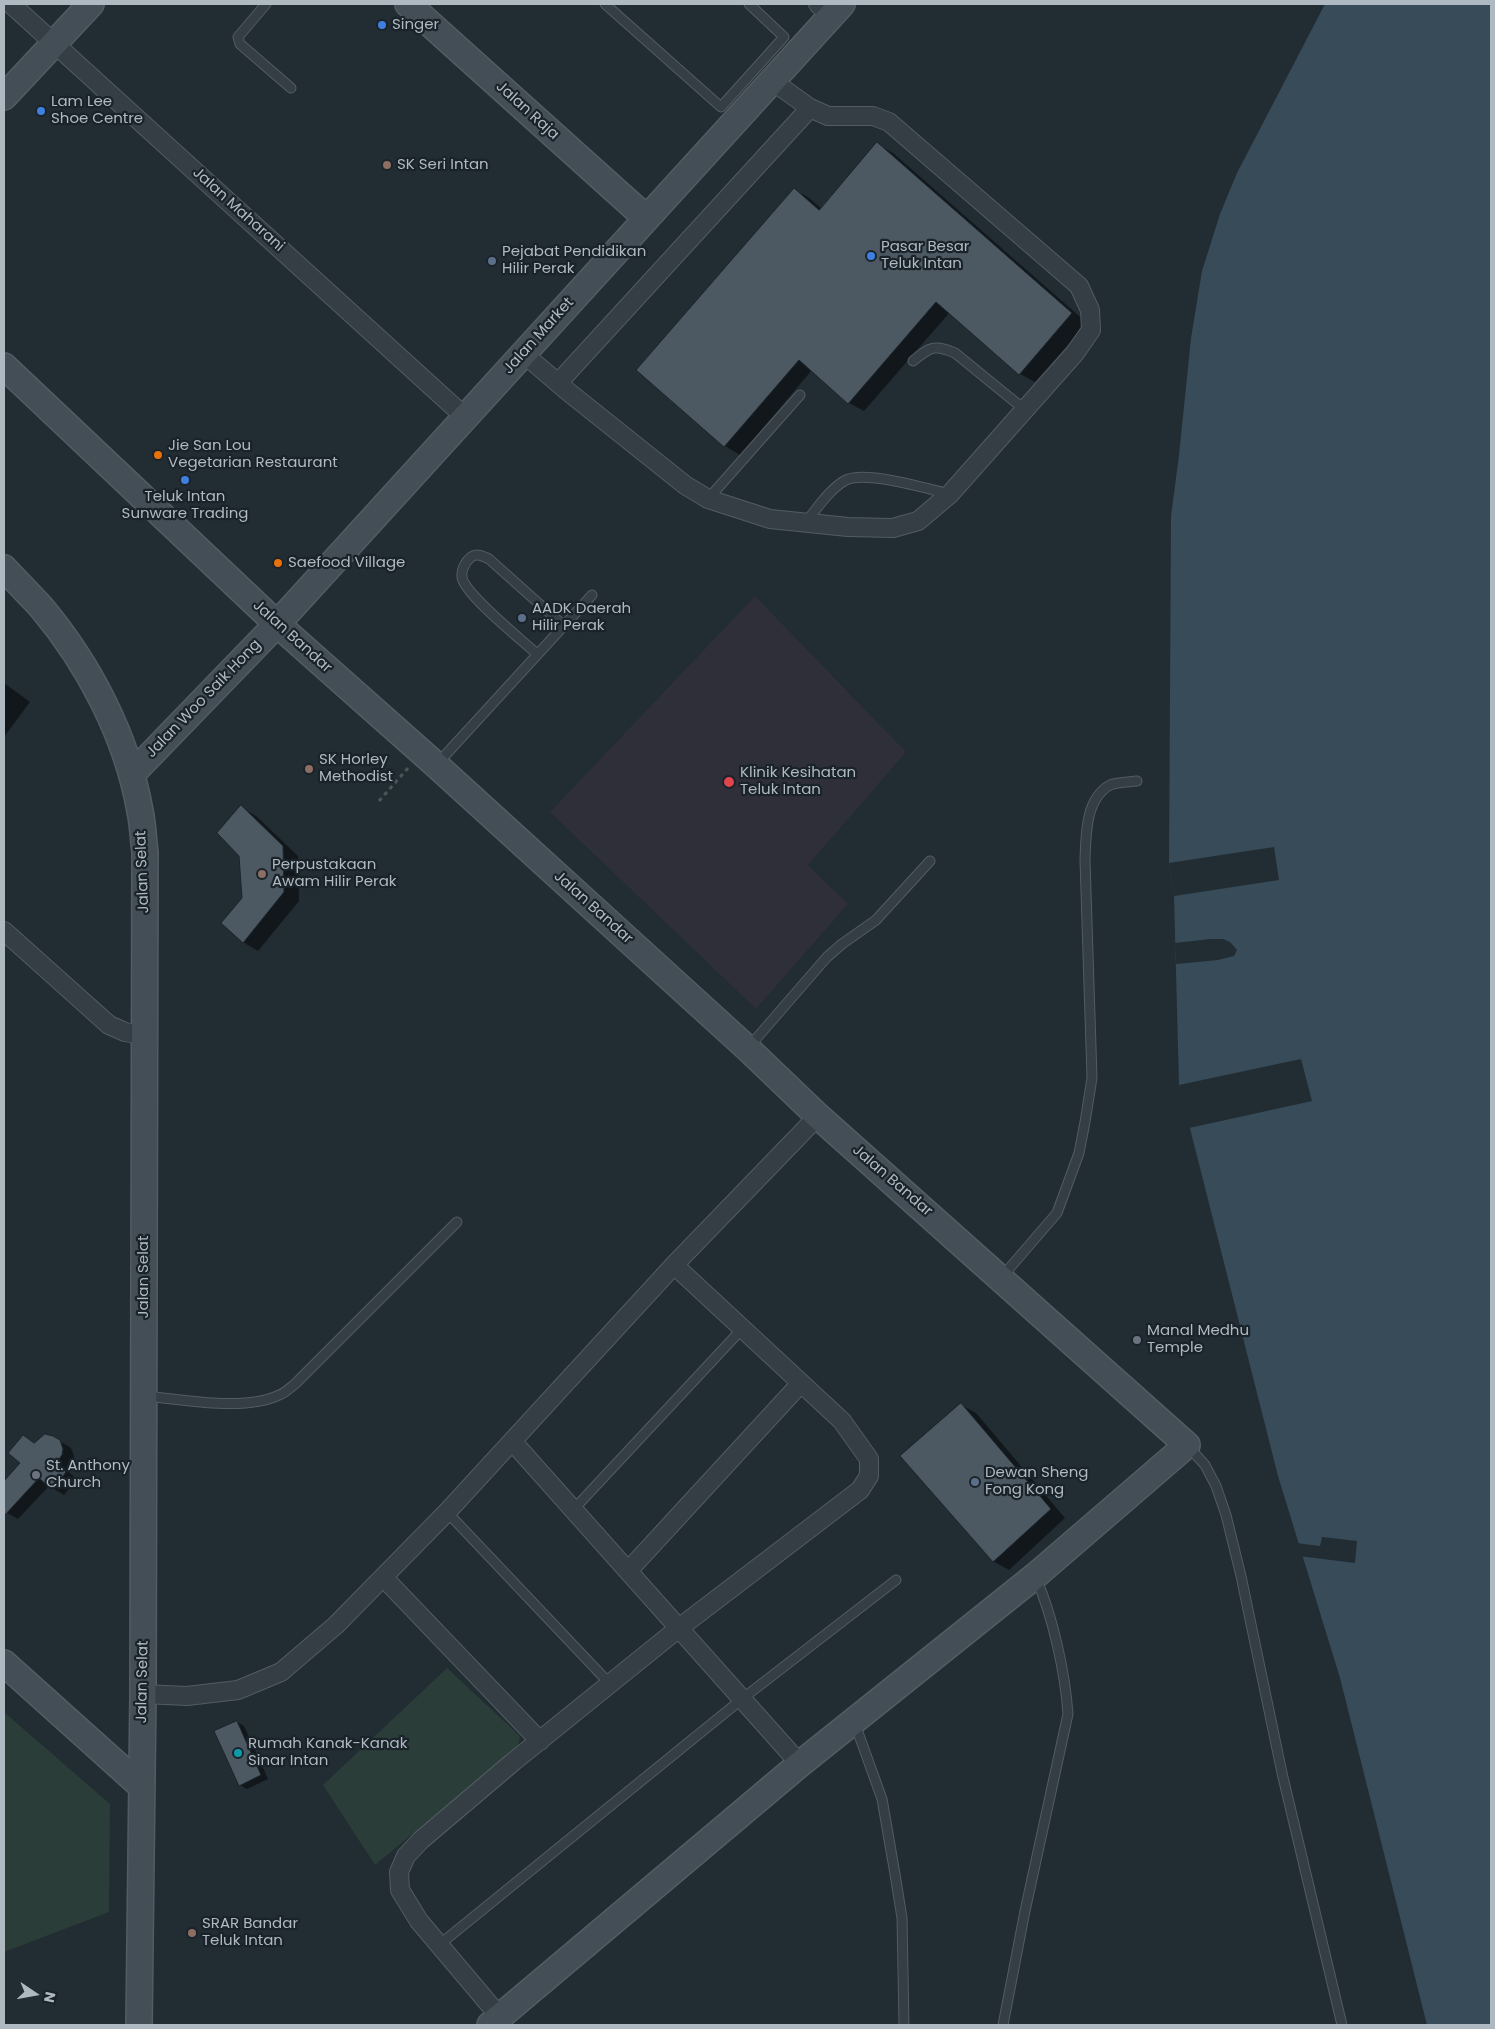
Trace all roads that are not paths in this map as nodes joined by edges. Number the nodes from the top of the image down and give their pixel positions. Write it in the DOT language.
graph roads {
  1 [pos="11,4"];
  2 [pos="91,4"];
  3 [pos="266,4"];
  4 [pos="408,4"];
  5 [pos="605,4"];
  6 [pos="749,4"];
  7 [pos="830,8"];
  8 [pos="54,43"];
  9 [pos="771,80"];
  10 [pos="291,88"];
  11 [pos="4,97"];
  12 [pos="810,108"];
  13 [pos="646,217"];
  14 [pos="524,354"];
  15 [pos="913,361"];
  16 [pos="4,366"];
  17 [pos="558,383"];
  18 [pos="800,394"];
  19 [pos="1025,410"];
  20 [pos="465,416"];
  21 [pos="950,494"];
  22 [pos="708,500"];
  23 [pos="804,523"];
  24 [pos="4,568"];
  25 [pos="592,594"];
  26 [pos="277,624"];
  27 [pos="563,625"];
  28 [pos="537,654"];
  29 [pos="429,759"];
  30 [pos="132,774"];
  31 [pos="1137,781"];
  32 [pos="930,861"];
  33 [pos="4,931"];
  34 [pos="143,1035"];
  35 [pos="748,1049"];
  36 [pos="818,1116"];
  37 [pos="457,1222"];
  38 [pos="674,1265"];
  39 [pos="1001,1278"];
  40 [pos="742,1329"];
  41 [pos="801,1383"];
  42 [pos="144,1396"];
  43 [pos="512,1441"];
  44 [pos="1187,1445"];
  45 [pos="574,1509"];
  46 [pos="448,1512"];
  47 [pos="628,1571"];
  48 [pos="1035,1576"];
  49 [pos="383,1577"];
  50 [pos="896,1580"];
  51 [pos="679,1628"];
  52 [pos="4,1663"];
  53 [pos="610,1684"];
  54 [pos="143,1694"];
  55 [pos="742,1699"];
  56 [pos="854,1721"];
  57 [pos="540,1741"];
  58 [pos="800,1764"];
  59 [pos="141,1786"];
  60 [pos="439,1945"];
  61 [pos="495,2021"];
  62 [pos="139,2025"];
  63 [pos="904,2025"];
  64 [pos="1003,2025"];
  65 [pos="1342,2025"];
  1 -- 8 [label="street, Jalan Maharani"];
  2 -- 8 [label="street"];
  3 -- 10 [label="lane"];
  4 -- 13 [label="street, Jalan Raja"];
  5 -- 6 [label="lane"];
  7 -- 9 [label="street, Jalan Market"];
  8 -- 11 [label="street"];
  8 -- 20 [label="street, Jalan Maharani"];
  9 -- 12 [label="street"];
  9 -- 13 [label="street, Jalan Market"];
  12 -- 17 [label="street"];
  12 -- 19 [label="street"];
  13 -- 14 [label="street, Jalan Market"];
  14 -- 17 [label="street"];
  14 -- 20 [label="street, Jalan Market"];
  15 -- 19 [label="lane"];
  16 -- 26 [label="street, Jalan Bandar"];
  17 -- 22 [label="street"];
  18 -- 22 [label="lane"];
  19 -- 21 [label="street"];
  20 -- 26 [label="street, Jalan Market"];
  21 -- 23 [label="street"];
  21 -- 23 [label="lane"];
  22 -- 23 [label="street"];
  24 -- 30 [label="street, Jalan Selat"];
  25 -- 27 [label="lane"];
  26 -- 29 [label="street, Jalan Bandar"];
  26 -- 30 [label="street, Jalan Woo Saik Hong"];
  27 -- 28 [label="lane"];
  27 -- 28 [label="lane"];
  28 -- 29 [label="lane"];
  29 -- 35 [label="street, Jalan Bandar"];
  30 -- 34 [label="street, Jalan Selat"];
  31 -- 39 [label="lane"];
  32 -- 35 [label="lane"];
  33 -- 34 [label="street"];
  34 -- 42 [label="street, Jalan Selat"];
  35 -- 36 [label="street, Jalan Bandar"];
  36 -- 38 [label="street"];
  36 -- 39 [label="street, Jalan Bandar"];
  37 -- 42 [label="lane"];
  38 -- 40 [label="street"];
  38 -- 43 [label="street"];
  39 -- 44 [label="street, Jalan Bandar"];
  40 -- 41 [label="street"];
  40 -- 45 [label="lane"];
  41 -- 47 [label="street"];
  41 -- 51 [label="street"];
  42 -- 54 [label="street, Jalan Selat"];
  43 -- 45 [label="street"];
  43 -- 46 [label="street"];
  44 -- 48 [label="street"];
  44 -- 65 [label="lane"];
  45 -- 47 [label="street"];
  46 -- 49 [label="street"];
  46 -- 53 [label="lane"];
  47 -- 51 [label="street"];
  48 -- 56 [label="street"];
  48 -- 64 [label="lane"];
  49 -- 54 [label="street"];
  49 -- 57 [label="street"];
  50 -- 55 [label="lane"];
  51 -- 53 [label="street"];
  51 -- 55 [label="street"];
  52 -- 59 [label="street"];
  53 -- 57 [label="street"];
  54 -- 59 [label="street, Jalan Selat"];
  55 -- 58 [label="street"];
  55 -- 60 [label="lane"];
  56 -- 58 [label="street"];
  56 -- 63 [label="lane"];
  57 -- 60 [label="street"];
  58 -- 61 [label="street"];
  59 -- 62 [label="street, Jalan Selat"];
  60 -- 61 [label="street"];
}
